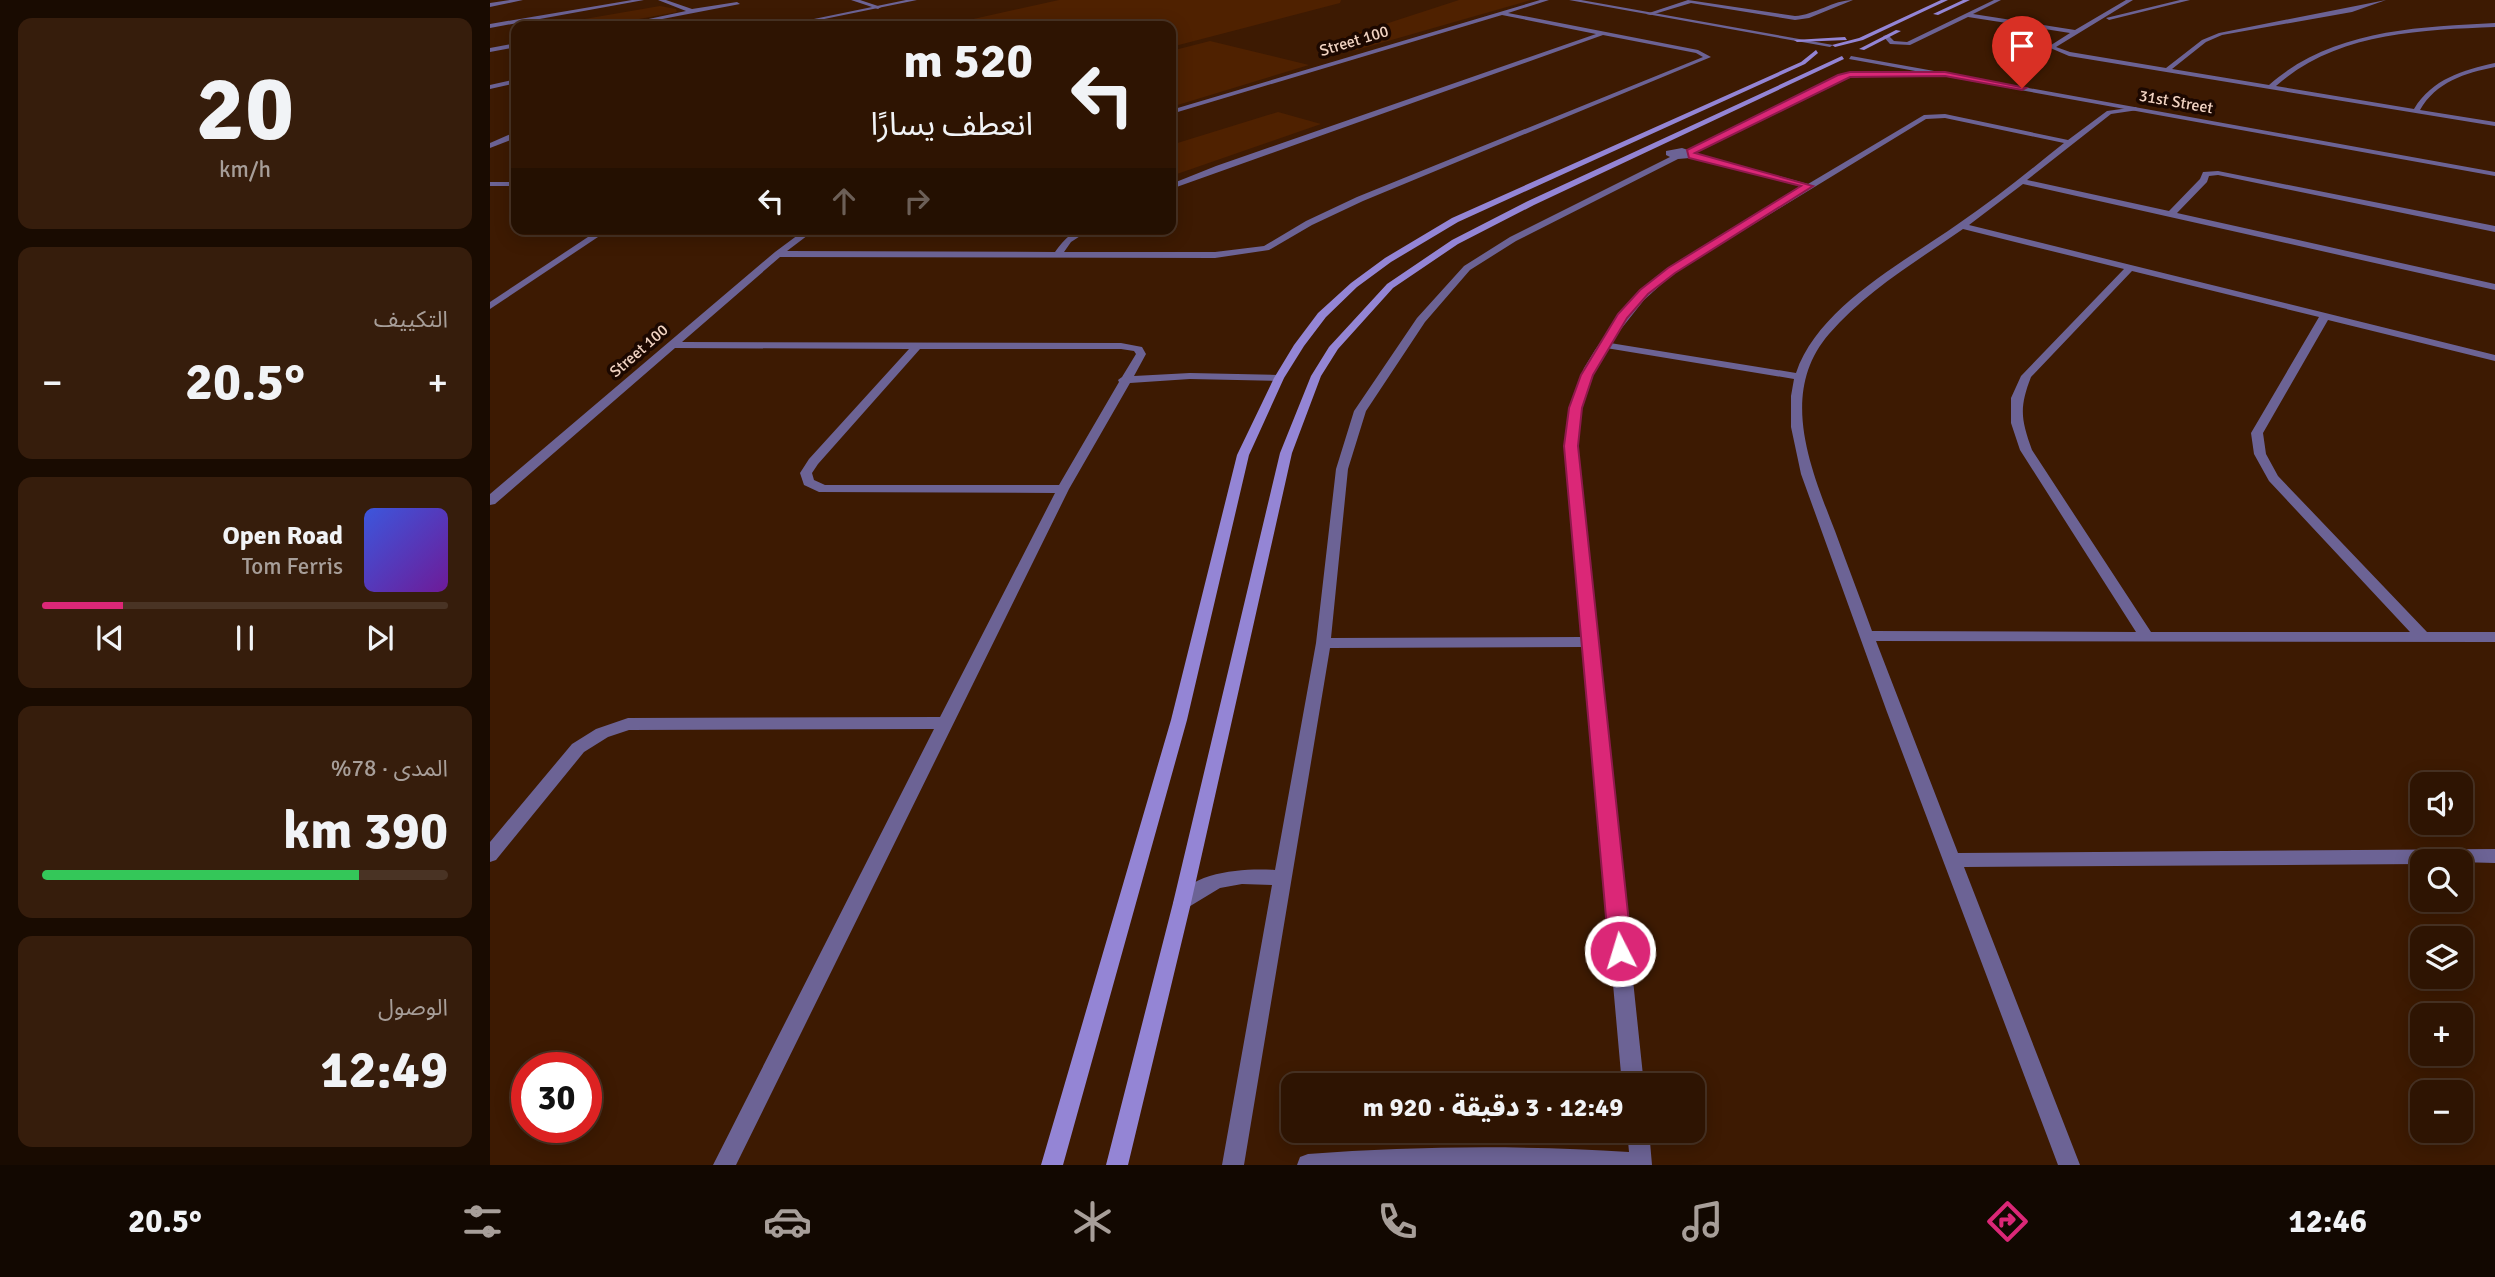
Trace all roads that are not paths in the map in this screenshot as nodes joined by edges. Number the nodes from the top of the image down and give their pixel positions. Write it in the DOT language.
graph roads {
  1 [pos="520,0"];
  2 [pos="641,0"];
  3 [pos="661,0"];
  4 [pos="854,0"];
  5 [pos="914,0"];
  6 [pos="1546,0"];
  7 [pos="1572,0"];
  8 [pos="1692,0"];
  9 [pos="1850,0"];
  10 [pos="1945,0"];
  11 [pos="1967,0"];
  12 [pos="1998,0"];
  13 [pos="2133,0"];
  14 [pos="2187,0"];
  15 [pos="2383,0"];
  16 [pos="2181,1"];
  17 [pos="2147,2"];
  18 [pos="737,4"];
  19 [pos="490,5"];
  20 [pos="878,7"];
  21 [pos="692,11"];
  22 [pos="1500,13"];
  23 [pos="1649,14"];
  24 [pos="1966,15"];
  25 [pos="1933,16"];
  26 [pos="519,21"];
  27 [pos="643,21"];
  28 [pos="808,21"];
  29 [pos="511,22"];
  30 [pos="2094,22"];
  31 [pos="2495,23"];
  32 [pos="490,26"];
  33 [pos="1910,26"];
  34 [pos="1874,32"];
  35 [pos="2074,32"];
  36 [pos="1603,34"];
  37 [pos="1886,36"];
  38 [pos="1777,37"];
  39 [pos="1797,40"];
  40 [pos="1833,45"];
  41 [pos="511,46"];
  42 [pos="490,50"];
  43 [pos="1864,50"];
  44 [pos="1815,51"];
  45 [pos="1847,58"];
  46 [pos="2495,65"];
  47 [pos="2167,69"];
  48 [pos="1945,74"];
  49 [pos="511,82"];
  50 [pos="490,87"];
  51 [pos="2271,87"];
  52 [pos="1739,105"];
  53 [pos="2105,107"];
  54 [pos="2136,109"];
  55 [pos="1176,111"];
  56 [pos="2416,111"];
  57 [pos="2495,124"];
  58 [pos="511,137"];
  59 [pos="2069,142"];
  60 [pos="490,146"];
  61 [pos="1677,153"];
  62 [pos="1691,154"];
  63 [pos="2493,172"];
  64 [pos="2021,181"];
  65 [pos="490,184"];
  66 [pos="511,184"];
  67 [pos="1176,185"];
  68 [pos="1808,186"];
  69 [pos="2171,214"];
  70 [pos="1962,226"];
  71 [pos="2495,229"];
  72 [pos="597,235"];
  73 [pos="804,235"];
  74 [pos="1077,235"];
  75 [pos="778,254"];
  76 [pos="1058,254"];
  77 [pos="2130,268"];
  78 [pos="2495,287"];
  79 [pos="490,306"];
  80 [pos="2325,316"];
  81 [pos="672,345"];
  82 [pos="1605,345"];
  83 [pos="916,346"];
  84 [pos="2495,359"];
  85 [pos="1800,377"];
  86 [pos="1279,378"];
  87 [pos="1124,380"];
  88 [pos="1063,489"];
  89 [pos="490,500"];
  90 [pos="2146,635"];
  91 [pos="1869,636"];
  92 [pos="2495,637"];
  93 [pos="2424,638"];
  94 [pos="1590,642"];
  95 [pos="1323,643"];
  96 [pos="945,723"];
  97 [pos="490,855"];
  98 [pos="2495,856"];
  99 [pos="1954,860"];
  100 [pos="1283,878"];
  101 [pos="1182,903"];
  102 [pos="1632,1073"];
  103 [pos="1639,1143"];
  104 [pos="1641,1164"];
  105 [pos="724,1165"];
  106 [pos="1052,1165"];
  107 [pos="1117,1165"];
  108 [pos="1233,1165"];
  109 [pos="1308,1165"];
  110 [pos="2069,1165"];
  1 -- 19 [label="street"];
  2 -- 26 [label="street"];
  3 -- 21 [label="street"];
  4 -- 20 [label="street"];
  5 -- 20 [label="street"];
  6 -- 22 [label="street, Street 100"];
  7 -- 23 [label="street"];
  8 -- 9 [label="street"];
  8 -- 23 [label="street"];
  10 -- 34 [label="main road"];
  11 -- 25 [label="main road"];
  12 -- 24 [label="street"];
  13 -- 30 [label="street"];
  14 -- 16 [label="street"];
  15 -- 47 [label="street"];
  16 -- 17 [label="street"];
  16 -- 30 [label="street"];
  18 -- 21 [label="street"];
  20 -- 28 [label="street"];
  21 -- 27 [label="street"];
  22 -- 36 [label="street"];
  22 -- 55 [label="street, Street 100"];
  23 -- 38 [label="street"];
  24 -- 35 [label="street"];
  24 -- 37 [label="street"];
  29 -- 32 [label="street"];
  30 -- 35 [label="street"];
  31 -- 51 [label="street"];
  33 -- 37 [label="main road"];
  34 -- 39 [label="main road"];
  34 -- 40 [label="main road"];
  35 -- 47 [label="street"];
  36 -- 67 [label="street"];
  36 -- 76 [label="street"];
  37 -- 43 [label="main road"];
  38 -- 39 [label="street"];
  38 -- 44 [label="street"];
  39 -- 40 [label="street"];
  40 -- 43 [label="main road"];
  40 -- 44 [label="main road"];
  41 -- 42 [label="street"];
  43 -- 45 [label="main road"];
  43 -- 63 [label="street, 31st Street"];
  44 -- 45 [label="main road"];
  44 -- 86 [label="main road"];
  45 -- 48 [label="street, 31st Street"];
  45 -- 52 [label="main road"];
  46 -- 56 [label="street"];
  47 -- 51 [label="street"];
  48 -- 53 [label="street, 31st Street"];
  48 -- 62 [label="street"];
  49 -- 50 [label="street"];
  51 -- 56 [label="street"];
  52 -- 61 [label="main road"];
  52 -- 101 [label="main road"];
  53 -- 54 [label="street, 31st Street"];
  53 -- 54 [label="street"];
  53 -- 59 [label="street"];
  54 -- 63 [label="street, 31st Street"];
  56 -- 57 [label="street"];
  58 -- 60 [label="street"];
  59 -- 64 [label="street"];
  59 -- 68 [label="street"];
  61 -- 62 [label="street"];
  61 -- 95 [label="street"];
  62 -- 68 [label="street"];
  64 -- 69 [label="street"];
  64 -- 70 [label="street"];
  65 -- 66 [label="street"];
  68 -- 82 [label="street"];
  69 -- 71 [label="street"];
  69 -- 78 [label="street"];
  70 -- 77 [label="street"];
  70 -- 85 [label="street"];
  72 -- 79 [label="street"];
  73 -- 75 [label="street, Street 100"];
  74 -- 76 [label="street"];
  75 -- 76 [label="street"];
  75 -- 81 [label="street, Street 100"];
  77 -- 80 [label="street"];
  77 -- 90 [label="street"];
  80 -- 84 [label="street"];
  80 -- 93 [label="street"];
  81 -- 83 [label="street"];
  81 -- 89 [label="street, Street 100"];
  82 -- 85 [label="street"];
  82 -- 94 [label="street"];
  83 -- 87 [label="street"];
  83 -- 88 [label="street"];
  85 -- 91 [label="street"];
  86 -- 87 [label="street"];
  86 -- 106 [label="main road"];
  87 -- 88 [label="street"];
  88 -- 96 [label="street"];
  90 -- 91 [label="street"];
  90 -- 93 [label="street"];
  91 -- 99 [label="street"];
  92 -- 93 [label="street"];
  94 -- 95 [label="street"];
  94 -- 102 [label="street"];
  95 -- 100 [label="street"];
  96 -- 97 [label="street"];
  96 -- 105 [label="street"];
  98 -- 99 [label="street"];
  99 -- 110 [label="street"];
  100 -- 101 [label="street"];
  100 -- 108 [label="street"];
  101 -- 107 [label="main road"];
  103 -- 104 [label="street"];
  104 -- 109 [label="street"];
}
